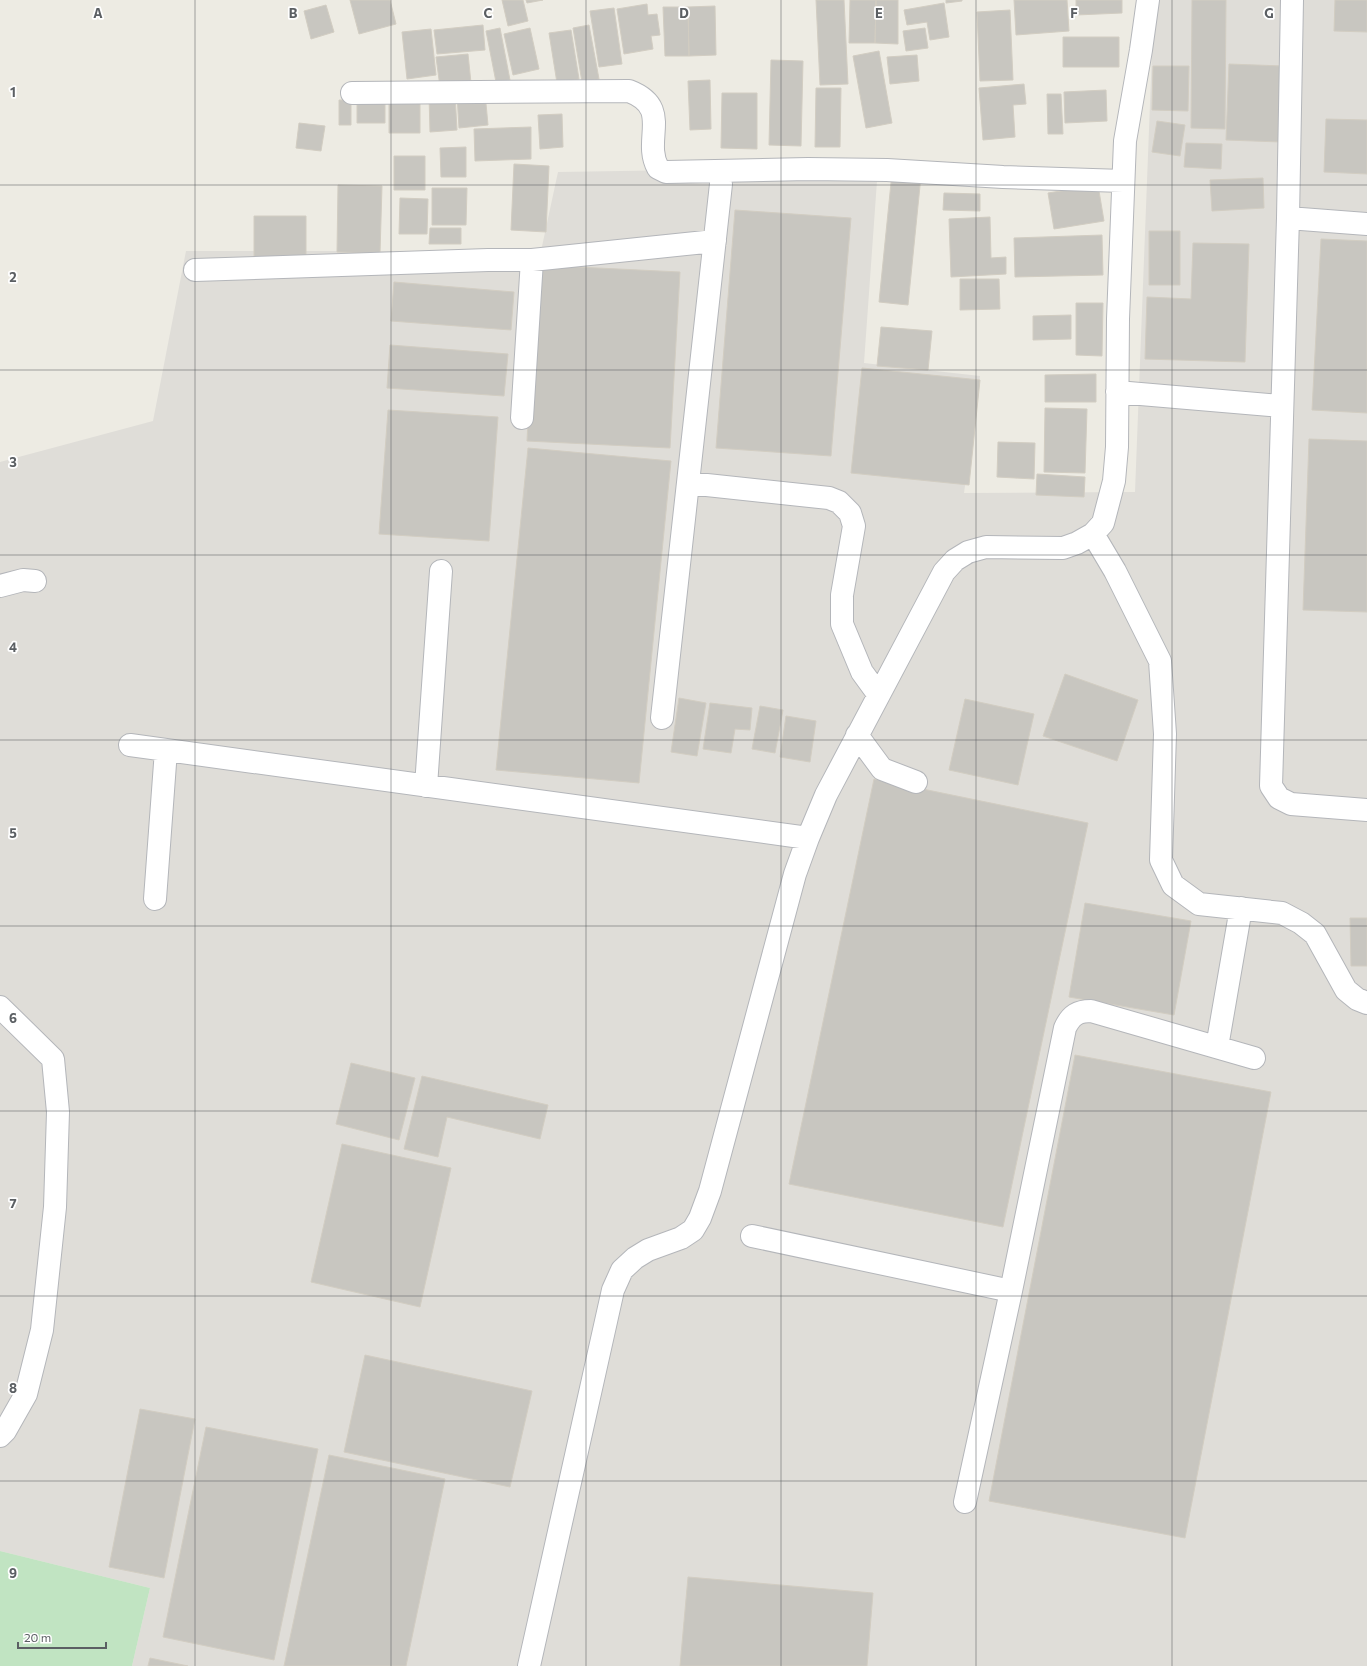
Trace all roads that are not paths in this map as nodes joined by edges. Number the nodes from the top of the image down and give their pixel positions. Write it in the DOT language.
graph roads {
  1 [pos="1148,0"];
  2 [pos="1292,0"];
  3 [pos="352,93"];
  4 [pos="1123,181"];
  5 [pos="721,184"];
  6 [pos="1288,218"];
  7 [pos="1367,224"];
  8 [pos="715,242"];
  9 [pos="532,260"];
  10 [pos="195,270"];
  11 [pos="1117,392"];
  12 [pos="1281,406"];
  13 [pos="522,418"];
  14 [pos="688,482"];
  15 [pos="1093,534"];
  16 [pos="441,571"];
  17 [pos="35,581"];
  18 [pos="0,586"];
  19 [pos="878,694"];
  20 [pos="662,718"];
  21 [pos="857,735"];
  22 [pos="130,745"];
  23 [pos="166,750"];
  24 [pos="916,782"];
  25 [pos="426,786"];
  26 [pos="1367,810"];
  27 [pos="808,838"];
  28 [pos="155,899"];
  29 [pos="1241,908"];
  30 [pos="1367,1004"];
  31 [pos="0,1007"];
  32 [pos="1217,1047"];
  33 [pos="1254,1058"];
  34 [pos="752,1236"];
  35 [pos="1011,1291"];
  36 [pos="0,1436"];
  37 [pos="965,1502"];
  38 [pos="529,1666"];
  1 -- 4 [label="street"];
  2 -- 6 [label="street"];
  3 -- 4 [label="street"];
  4 -- 11 [label="street"];
  5 -- 8 [label="street"];
  6 -- 7 [label="street"];
  6 -- 12 [label="street"];
  8 -- 9 [label="street"];
  8 -- 14 [label="street"];
  9 -- 10 [label="street"];
  9 -- 13 [label="street"];
  11 -- 12 [label="street"];
  11 -- 15 [label="street"];
  12 -- 26 [label="street"];
  14 -- 19 [label="street"];
  14 -- 20 [label="street"];
  15 -- 19 [label="street"];
  15 -- 29 [label="street"];
  16 -- 25 [label="street"];
  17 -- 18 [label="street"];
  19 -- 21 [label="street"];
  21 -- 24 [label="street"];
  21 -- 27 [label="street"];
  22 -- 23 [label="street"];
  23 -- 25 [label="street"];
  23 -- 28 [label="street"];
  25 -- 27 [label="street"];
  27 -- 38 [label="street"];
  29 -- 30 [label="street"];
  29 -- 32 [label="street"];
  31 -- 36 [label="street"];
  32 -- 33 [label="street"];
  32 -- 35 [label="street"];
  34 -- 35 [label="street"];
  35 -- 37 [label="street"];
}
